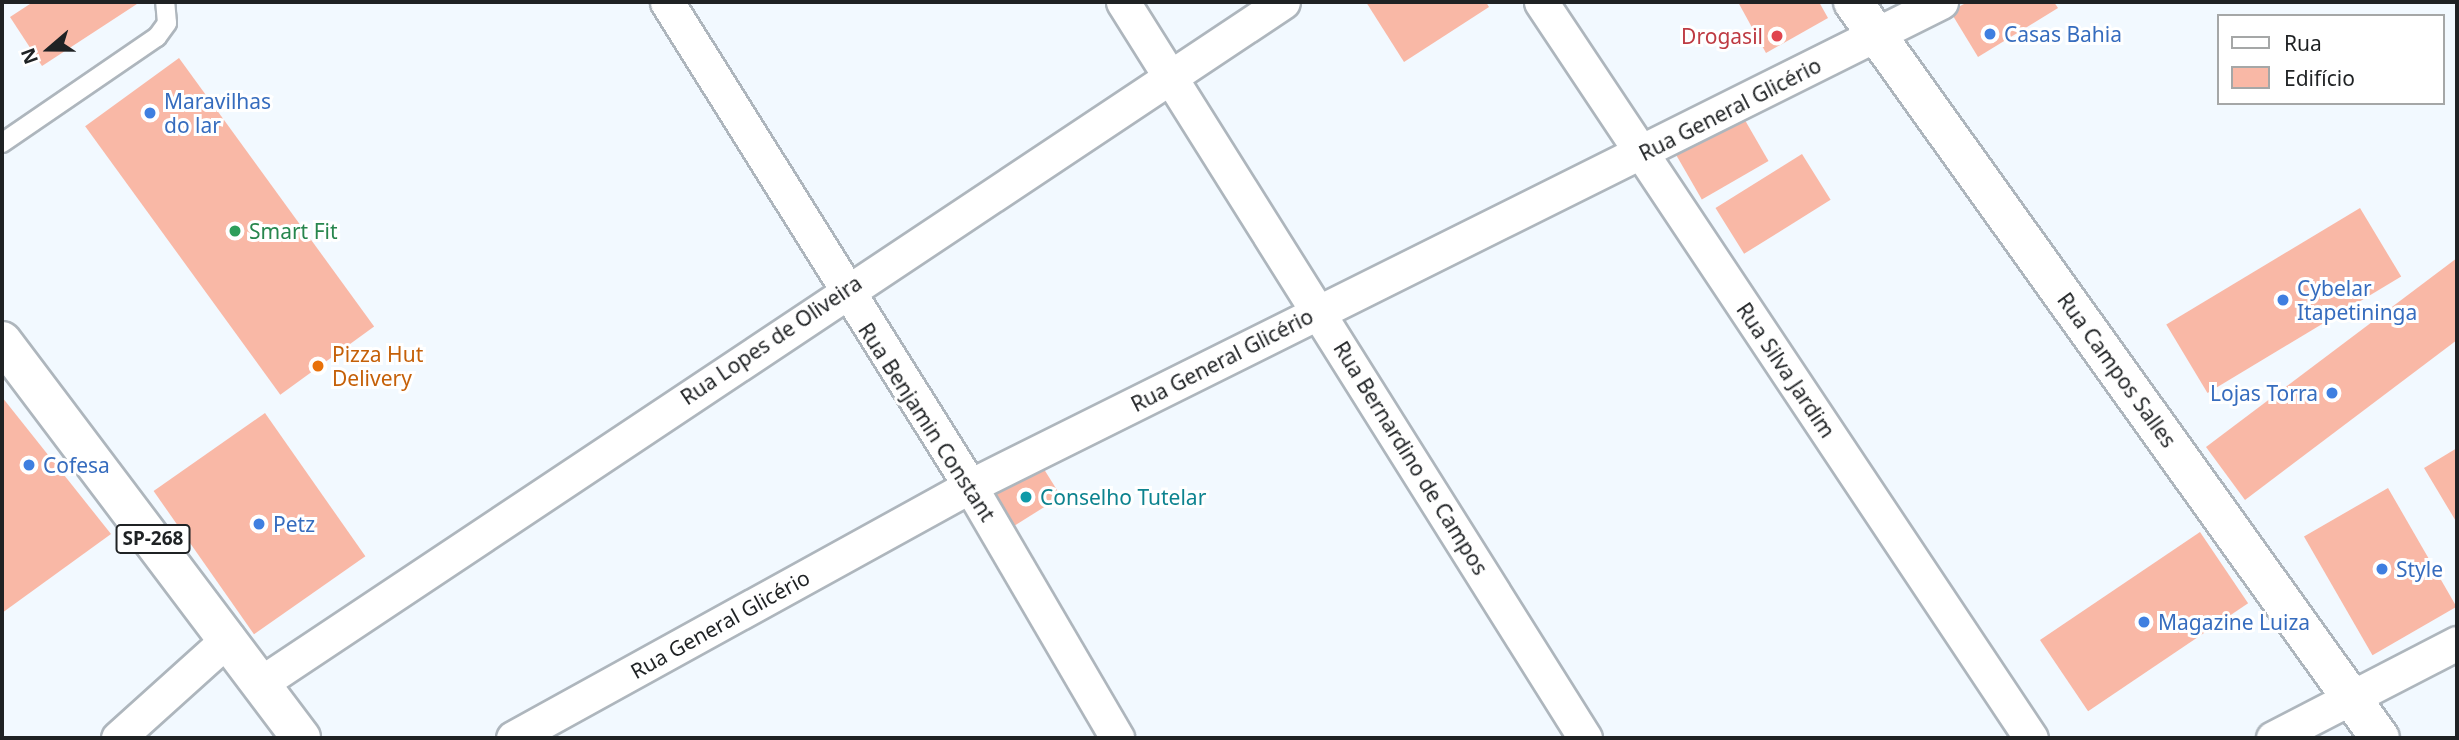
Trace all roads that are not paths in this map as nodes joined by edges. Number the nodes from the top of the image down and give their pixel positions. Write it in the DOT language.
graph roads {
  1 [pos="165,2"];
  2 [pos="667,2"];
  3 [pos="1123,2"];
  4 [pos="1283,2"];
  5 [pos="1541,2"];
  6 [pos="1853,2"];
  7 [pos="1941,2"];
  8 [pos="1877,36"];
  9 [pos="1170,74"];
  10 [pos="2,143"];
  11 [pos="1642,154"];
  12 [pos="844,292"];
  13 [pos="1319,311"];
  14 [pos="2,341"];
  15 [pos="970,486"];
  16 [pos="229,638"];
  17 [pos="2457,643"];
  18 [pos="261,683"];
  19 [pos="2351,698"];
  20 [pos="118,738"];
  21 [pos="301,738"];
  22 [pos="513,738"];
  23 [pos="1116,738"];
  24 [pos="1585,738"];
  25 [pos="2031,738"];
  26 [pos="2273,738"];
  27 [pos="2380,738"];
  1 -- 10 [label="lane"];
  2 -- 12 [label="street, Rua Benjamin Constant"];
  3 -- 9 [label="street, Rua Bernardino de Campos"];
  4 -- 9 [label="street, Rua Lopes de Oliveira"];
  5 -- 11 [label="street, Rua Silva Jardim"];
  6 -- 8 [label="street, Rua Campos Salles"];
  7 -- 8 [label="street, Rua General Glicério"];
  8 -- 11 [label="street, Rua General Glicério"];
  8 -- 19 [label="street, Rua Campos Salles"];
  9 -- 12 [label="street, Rua Lopes de Oliveira"];
  9 -- 13 [label="street, Rua Bernardino de Campos"];
  11 -- 13 [label="street, Rua General Glicério"];
  11 -- 25 [label="street, Rua Silva Jardim"];
  12 -- 15 [label="street, Rua Benjamin Constant"];
  12 -- 18 [label="street, Rua Lopes de Oliveira"];
  13 -- 15 [label="street, Rua General Glicério"];
  13 -- 24 [label="street, Rua Bernardino de Campos"];
  14 -- 16 [label="street, SP-268"];
  15 -- 22 [label="street, Rua General Glicério"];
  15 -- 23 [label="street, Rua Benjamin Constant"];
  16 -- 18 [label="street, SP-268"];
  16 -- 20 [label="street"];
  17 -- 19 [label="street"];
  18 -- 21 [label="street, SP-268"];
  19 -- 26 [label="street"];
  19 -- 27 [label="street, Rua Campos Salles"];
}
